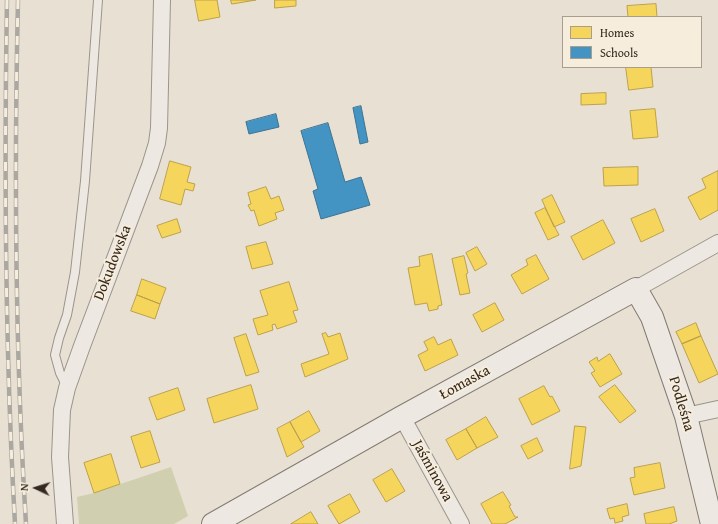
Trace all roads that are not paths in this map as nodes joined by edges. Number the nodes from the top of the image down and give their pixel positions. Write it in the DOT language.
graph roads {
  1 [pos="98,0"];
  2 [pos="162,0"];
  3 [pos="718,243"];
  4 [pos="636,289"];
  5 [pos="67,388"];
  6 [pos="718,409"];
  7 [pos="686,416"];
  8 [pos="402,417"];
  9 [pos="65,524"];
  10 [pos="214,524"];
  11 [pos="461,524"];
  12 [pos="712,524"];
  1 -- 5 [label="lane"];
  2 -- 5 [label="street, Dokudowska"];
  3 -- 4 [label="street, Łomaska"];
  4 -- 7 [label="street, Podleśna"];
  4 -- 8 [label="street, Łomaska"];
  5 -- 9 [label="street, Dokudowska"];
  6 -- 7 [label="street"];
  7 -- 12 [label="street, Podleśna"];
  8 -- 10 [label="street, Łomaska"];
  8 -- 11 [label="street, Jaśminowa"];
}
